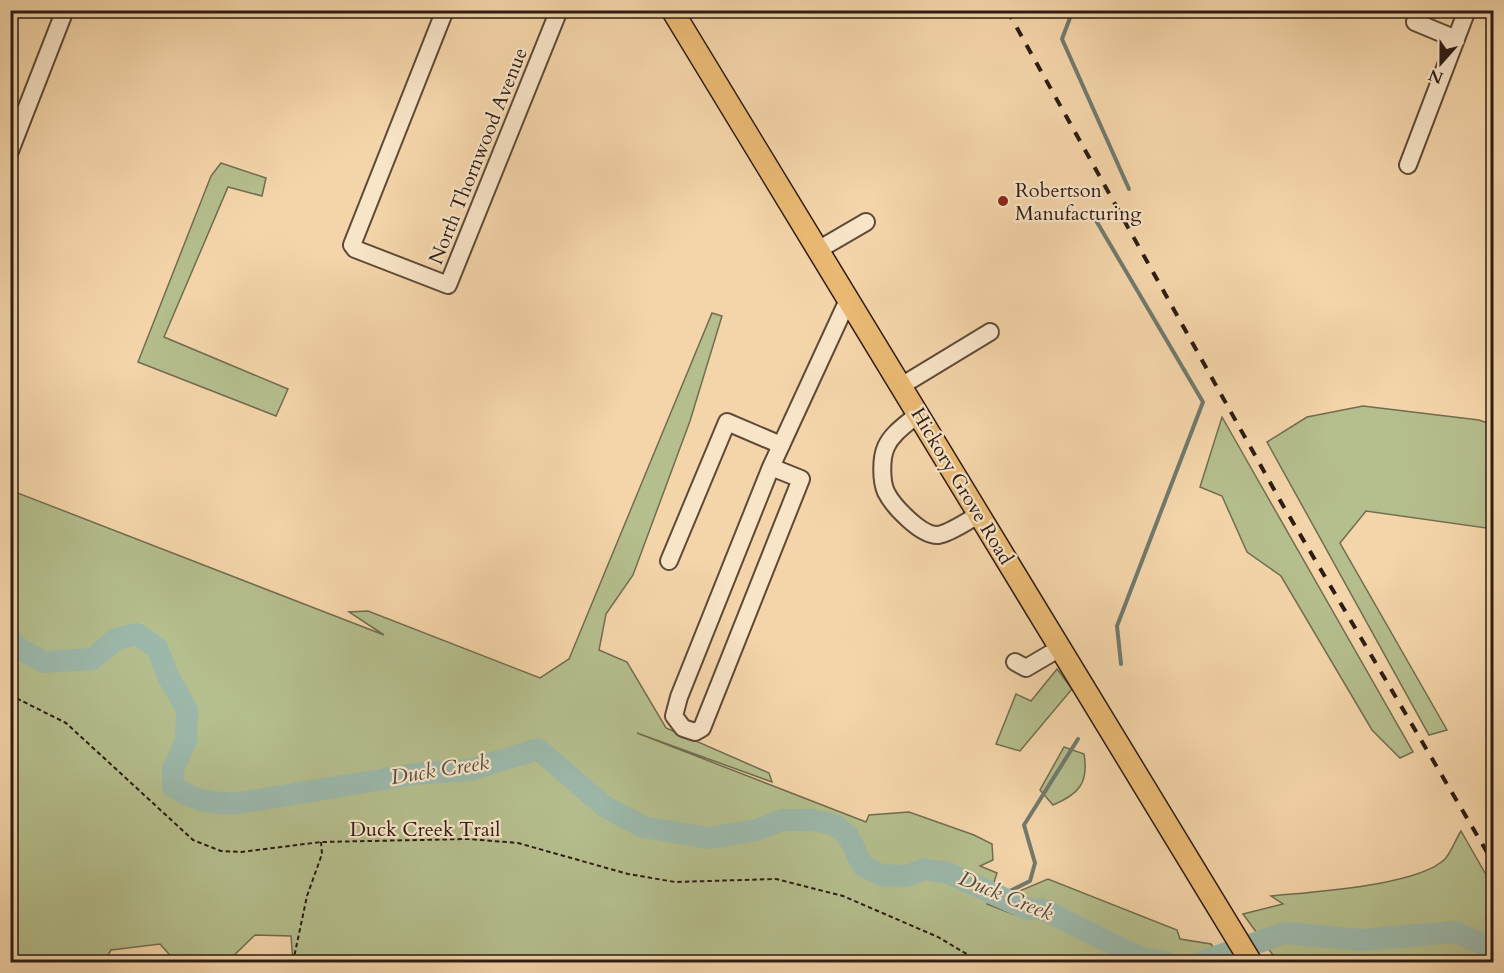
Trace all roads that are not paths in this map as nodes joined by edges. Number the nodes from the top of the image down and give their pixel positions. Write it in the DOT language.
graph roads {
  1 [pos="64,10"];
  2 [pos="446,10"];
  3 [pos="559,10"];
  4 [pos="672,10"];
  5 [pos="1419,10"];
  6 [pos="1467,10"];
  7 [pos="1456,39"];
  8 [pos="10,151"];
  9 [pos="1408,165"];
  10 [pos="866,222"];
  11 [pos="818,250"];
  12 [pos="848,300"];
  13 [pos="990,332"];
  14 [pos="901,386"];
  15 [pos="918,414"];
  16 [pos="781,445"];
  17 [pos="771,466"];
  18 [pos="979,515"];
  19 [pos="669,561"];
  20 [pos="1060,648"];
  21 [pos="1015,662"];
  22 [pos="1251,963"];
  1 -- 8 [label="street"];
  2 -- 3 [label="street, North Thornwood Avenue"];
  4 -- 11 [label="main road, Hickory Grove Road"];
  5 -- 7 [label="street"];
  6 -- 7 [label="street"];
  7 -- 9 [label="street"];
  10 -- 11 [label="street"];
  11 -- 12 [label="main road, Hickory Grove Road"];
  12 -- 14 [label="main road, Hickory Grove Road"];
  12 -- 16 [label="street"];
  13 -- 14 [label="street"];
  14 -- 15 [label="main road, Hickory Grove Road"];
  15 -- 18 [label="main road, Hickory Grove Road"];
  15 -- 18 [label="street"];
  16 -- 17 [label="street"];
  16 -- 19 [label="street"];
  17 -- 17 [label="street"];
  18 -- 20 [label="main road, Hickory Grove Road"];
  20 -- 21 [label="street"];
  20 -- 22 [label="main road, Hickory Grove Road"];
}
